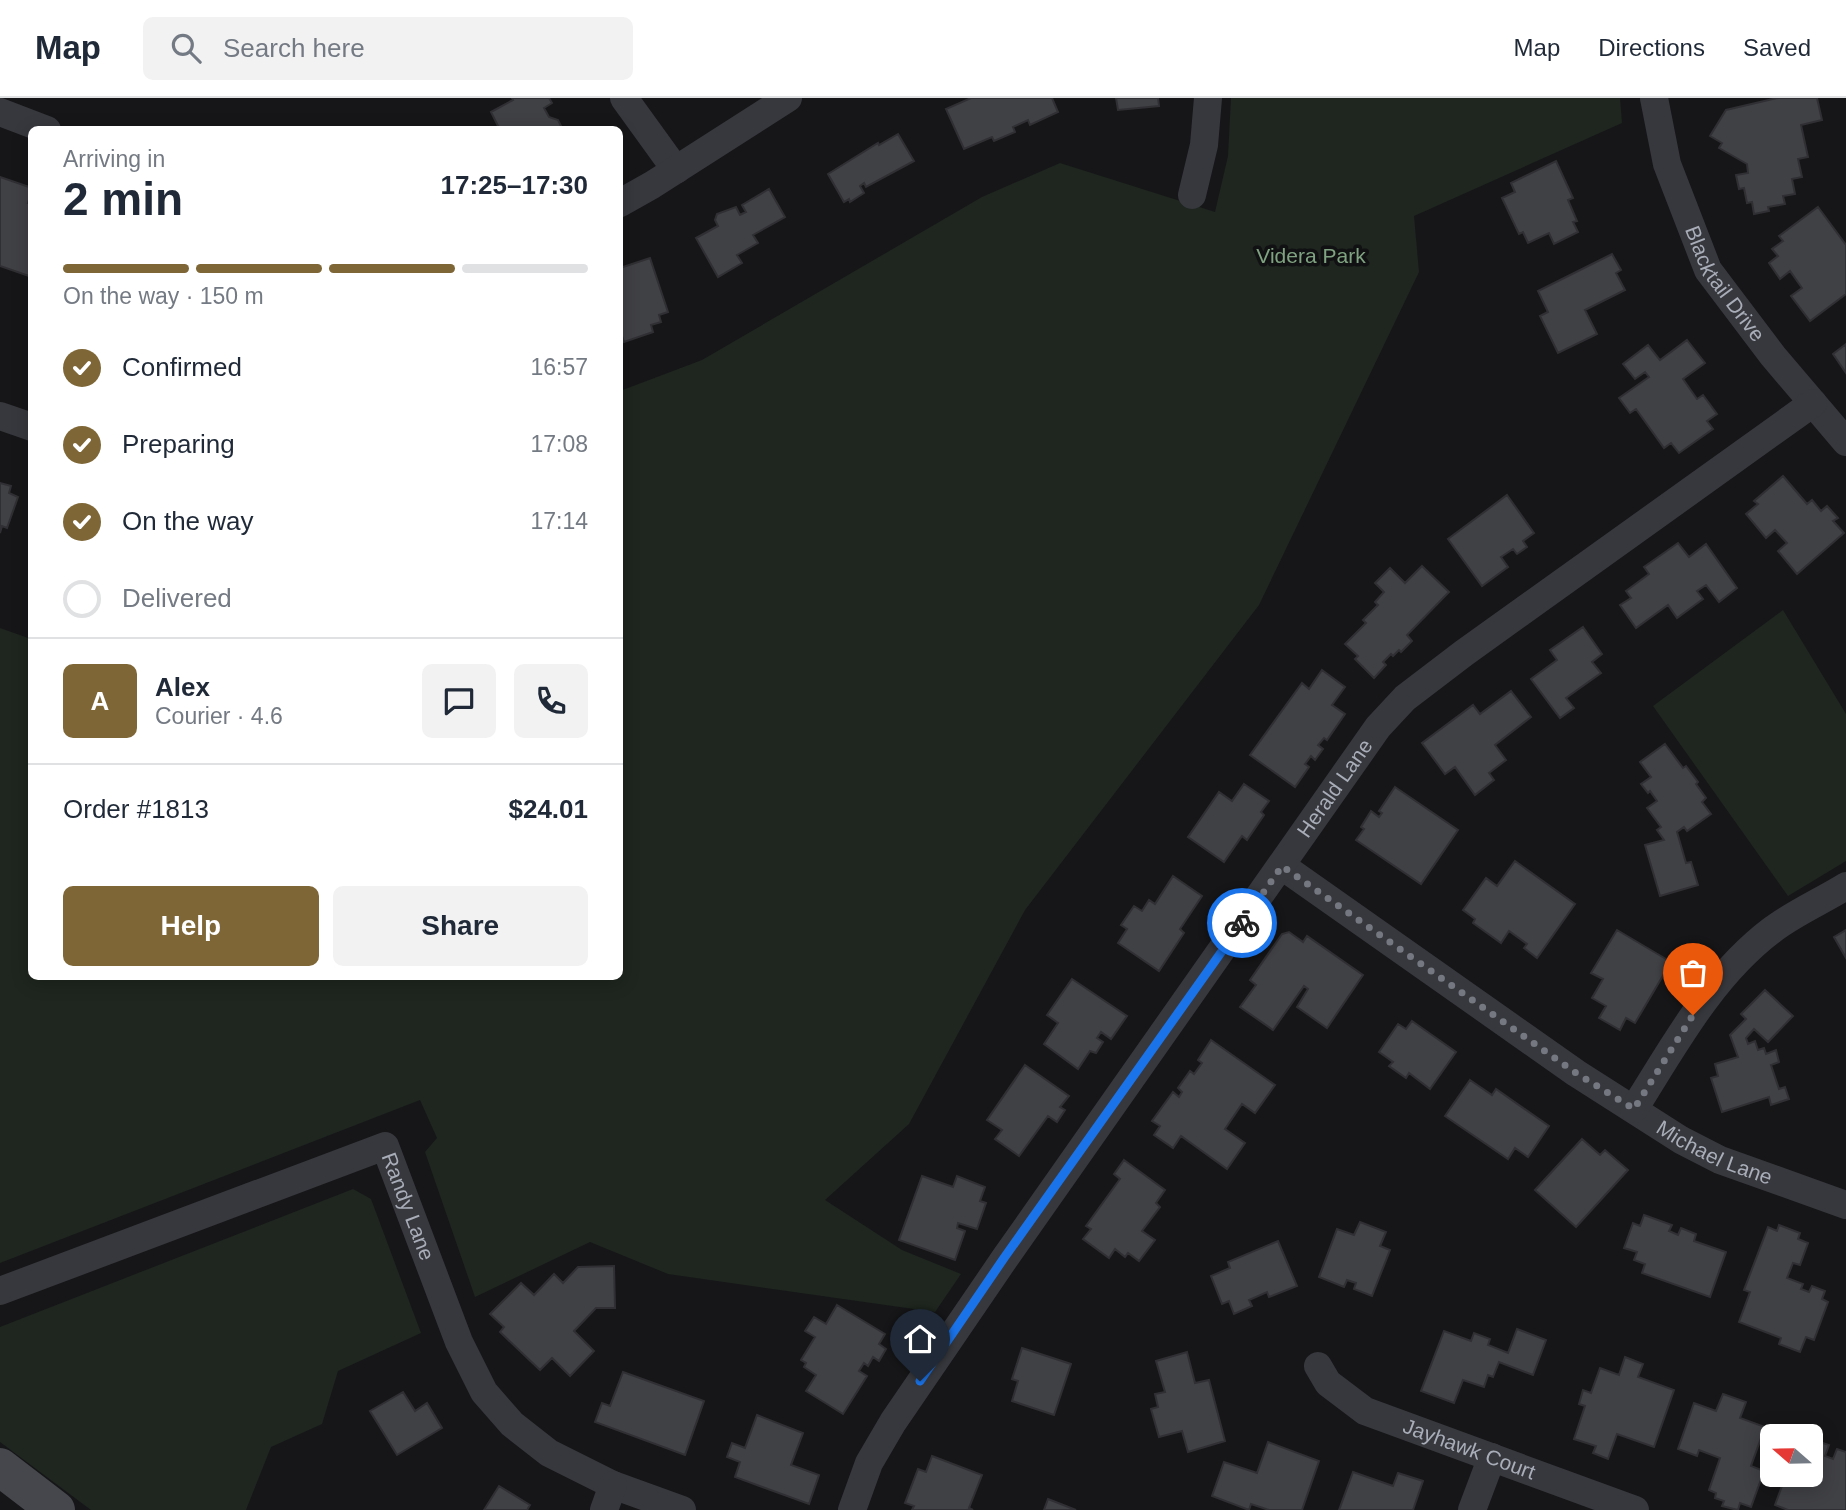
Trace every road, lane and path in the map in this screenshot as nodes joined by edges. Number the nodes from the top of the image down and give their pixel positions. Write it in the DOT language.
graph roads {
  1 [pos="624,98"];
  2 [pos="788,98"];
  3 [pos="1208,98"];
  4 [pos="1654,98"];
  5 [pos="0,112"];
  6 [pos="37,126"];
  7 [pos="676,170"];
  8 [pos="1192,195"];
  9 [pos="623,201"];
  10 [pos="1813,403"];
  11 [pos="0,416"];
  12 [pos="28,426"];
  13 [pos="1846,442"];
  14 [pos="1282,866"];
  15 [pos="1846,886"];
  16 [pos="1634,1109"];
  17 [pos="1846,1205"];
  18 [pos="0,1291"];
  19 [pos="1318,1366"];
  20 [pos="1492,1457"];
  21 [pos="0,1467"];
  22 [pos="608,1497"];
  23 [pos="56,1510"];
  24 [pos="682,1510"];
  25 [pos="852,1510"];
  26 [pos="1472,1510"];
  27 [pos="1635,1510"];
  1 -- 7 [label="street"];
  2 -- 7 [label="street"];
  3 -- 8 [label="street"];
  4 -- 10 [label="street, Blacktail Drive"];
  5 -- 6 [label="street"];
  7 -- 9 [label="street"];
  10 -- 13 [label="street, Blacktail Drive"];
  10 -- 14 [label="street, Herald Lane"];
  11 -- 12 [label="street"];
  14 -- 16 [label="street, Michael Lane"];
  14 -- 25 [label="street, Herald Lane"];
  15 -- 16 [label="street"];
  16 -- 17 [label="street, Michael Lane"];
  18 -- 22 [label="street, Randy Lane"];
  19 -- 20 [label="street, Jayhawk Court"];
  20 -- 26 [label="street"];
  20 -- 27 [label="street, Jayhawk Court"];
  21 -- 23 [label="street"];
  22 -- 24 [label="street, Randy Lane"];
}
